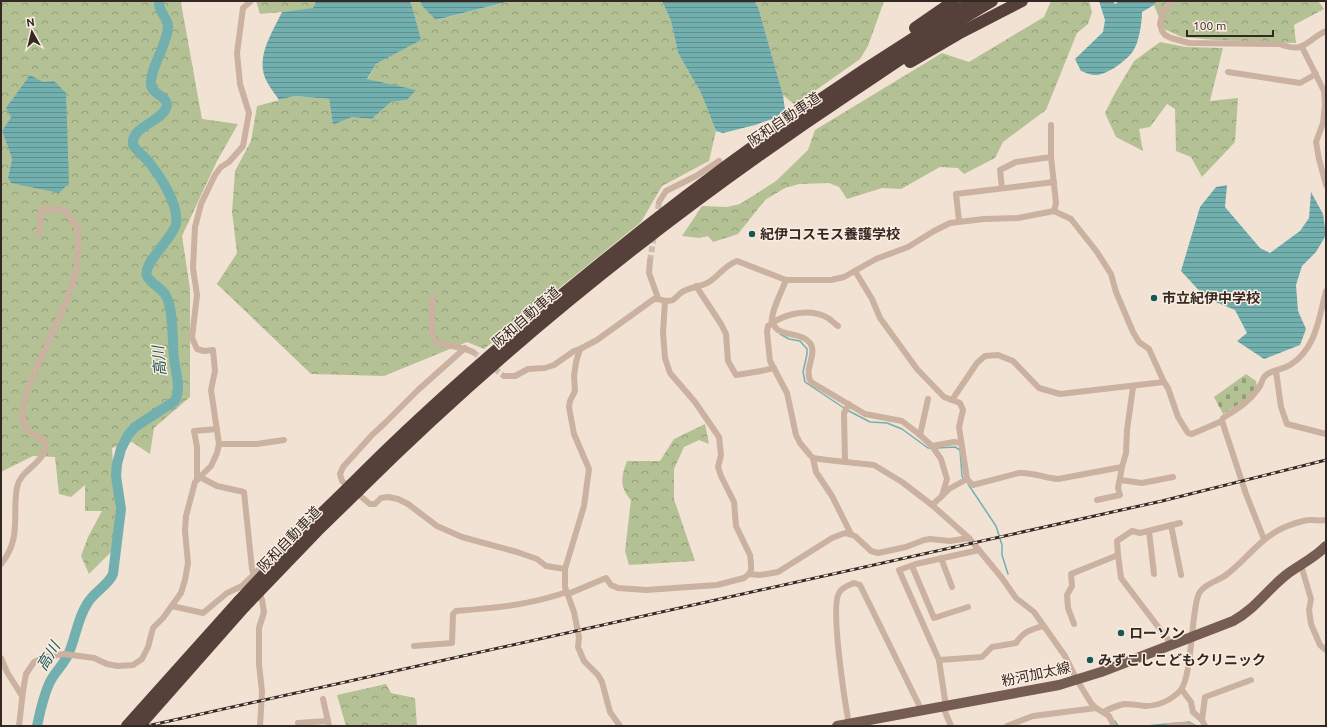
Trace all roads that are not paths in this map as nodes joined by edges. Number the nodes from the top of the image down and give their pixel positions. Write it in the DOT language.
graph roads {
  1 [pos="251,1"];
  2 [pos="954,1"];
  3 [pos="974,1"];
  4 [pos="992,1"];
  5 [pos="1022,1"];
  6 [pos="1172,1"];
  7 [pos="1326,31"];
  8 [pos="1302,47"];
  9 [pos="1228,72"];
  10 [pos="1316,74"];
  11 [pos="835,90"];
  12 [pos="808,120"];
  13 [pos="1051,125"];
  14 [pos="1051,157"];
  15 [pos="719,161"];
  16 [pos="1054,182"];
  17 [pos="1326,184"];
  18 [pos="1002,188"];
  19 [pos="659,202"];
  20 [pos="1054,211"];
  21 [pos="959,222"];
  22 [pos="39,234"];
  23 [pos="650,261"];
  24 [pos="855,271"];
  25 [pos="786,280"];
  26 [pos="696,286"];
  27 [pos="1326,291"];
  28 [pos="433,296"];
  29 [pos="658,298"];
  30 [pos="665,301"];
  31 [pos="772,323"];
  32 [pos="838,326"];
  33 [pos="465,348"];
  34 [pos="580,349"];
  35 [pos="473,352"];
  36 [pos="774,368"];
  37 [pos="1276,371"];
  38 [pos="504,376"];
  39 [pos="1164,382"];
  40 [pos="1133,387"];
  41 [pos="928,399"];
  42 [pos="952,400"];
  43 [pos="849,404"];
  44 [pos="1222,421"];
  45 [pos="216,429"];
  46 [pos="1326,434"];
  47 [pos="920,435"];
  48 [pos="284,440"];
  49 [pos="961,443"];
  50 [pos="218,444"];
  51 [pos="932,446"];
  52 [pos="813,458"];
  53 [pos="845,462"];
  54 [pos="1122,467"];
  55 [pos="1173,477"];
  56 [pos="199,479"];
  57 [pos="967,479"];
  58 [pos="1120,480"];
  59 [pos="352,486"];
  60 [pos="942,496"];
  61 [pos="1097,500"];
  62 [pos="932,505"];
  63 [pos="1326,520"];
  64 [pos="1180,523"];
  65 [pos="1171,525"];
  66 [pos="1149,531"];
  67 [pos="851,534"];
  68 [pos="969,538"];
  69 [pos="1264,539"];
  70 [pos="1326,546"];
  71 [pos="979,550"];
  72 [pos="1118,555"];
  73 [pos="941,558"];
  74 [pos="1,564"];
  75 [pos="1301,565"];
  76 [pos="912,566"];
  77 [pos="565,569"];
  78 [pos="254,574"];
  79 [pos="749,574"];
  80 [pos="1154,574"];
  81 [pos="1180,575"];
  82 [pos="952,587"];
  83 [pos="568,593"];
  84 [pos="172,606"];
  85 [pos="968,607"];
  86 [pos="1074,624"];
  87 [pos="1043,626"];
  88 [pos="1191,638"];
  89 [pos="1172,645"];
  90 [pos="414,646"];
  91 [pos="1326,650"];
  92 [pos="1,658"];
  93 [pos="939,660"];
  94 [pos="1077,680"];
  95 [pos="1251,680"];
  96 [pos="1182,690"];
  97 [pos="22,696"];
  98 [pos="323,700"];
  99 [pos="944,707"];
  100 [pos="1096,708"];
  101 [pos="922,711"];
  102 [pos="1104,712"];
  103 [pos="136,723"];
  104 [pos="298,723"];
  105 [pos="1203,723"];
  106 [pos="309,724"];
  107 [pos="329,724"];
  108 [pos="848,724"];
  109 [pos="19,726"];
  110 [pos="260,726"];
  111 [pos="620,726"];
  112 [pos="837,726"];
  113 [pos="951,726"];
  114 [pos="1007,726"];
  115 [pos="1114,726"];
  116 [pos="1169,726"];
  117 [pos="1191,726"];
  1 -- 45 [label="street"];
  2 -- 11 [label="highway"];
  3 -- 11 [label="highway, 阪和自動車道"];
  4 -- 12 [label="highway, 阪和自動車道"];
  5 -- 12 [label="highway"];
  6 -- 8 [label="street"];
  7 -- 8 [label="street"];
  8 -- 10 [label="street"];
  9 -- 10 [label="street"];
  10 -- 17 [label="street"];
  11 -- 59 [label="highway, 阪和自動車道"];
  12 -- 59 [label="highway, 阪和自動車道"];
  13 -- 14 [label="street"];
  14 -- 16 [label="street"];
  14 -- 18 [label="street"];
  15 -- 19 [label="street"];
  16 -- 18 [label="street"];
  16 -- 20 [label="street"];
  18 -- 21 [label="street"];
  20 -- 21 [label="street"];
  20 -- 39 [label="street"];
  21 -- 24 [label="street"];
  22 -- 74 [label="street"];
  23 -- 29 [label="street"];
  24 -- 25 [label="street"];
  24 -- 42 [label="street"];
  25 -- 26 [label="street"];
  25 -- 31 [label="street"];
  26 -- 30 [label="street"];
  26 -- 36 [label="street"];
  27 -- 37 [label="street"];
  28 -- 33 [label="street"];
  29 -- 30 [label="street"];
  29 -- 34 [label="street"];
  30 -- 79 [label="street"];
  31 -- 32 [label="street"];
  31 -- 36 [label="street"];
  31 -- 43 [label="street"];
  33 -- 35 [label="street"];
  33 -- 59 [label="street"];
  34 -- 38 [label="street"];
  34 -- 77 [label="street"];
  36 -- 52 [label="street"];
  37 -- 44 [label="street"];
  37 -- 46 [label="street"];
  39 -- 40 [label="street"];
  39 -- 44 [label="street"];
  40 -- 42 [label="street"];
  40 -- 54 [label="street"];
  41 -- 47 [label="street"];
  42 -- 49 [label="street"];
  43 -- 47 [label="street"];
  43 -- 53 [label="street"];
  44 -- 69 [label="street"];
  45 -- 50 [label="street"];
  45 -- 56 [label="street"];
  47 -- 51 [label="street"];
  48 -- 50 [label="street"];
  49 -- 51 [label="street"];
  49 -- 57 [label="street"];
  50 -- 56 [label="street"];
  51 -- 60 [label="street"];
  52 -- 53 [label="street"];
  52 -- 67 [label="street"];
  53 -- 62 [label="street"];
  54 -- 57 [label="street"];
  54 -- 58 [label="street"];
  55 -- 58 [label="street"];
  56 -- 78 [label="street"];
  56 -- 84 [label="street"];
  57 -- 60 [label="street"];
  58 -- 61 [label="street"];
  59 -- 77 [label="street"];
  59 -- 78 [label="street"];
  59 -- 103 [label="highway, 阪和自動車道, bridge"];
  60 -- 62 [label="street"];
  62 -- 68 [label="street"];
  63 -- 69 [label="street"];
  64 -- 65 [label="street"];
  65 -- 66 [label="street"];
  65 -- 81 [label="street"];
  66 -- 72 [label="street"];
  66 -- 80 [label="street"];
  67 -- 68 [label="street"];
  67 -- 79 [label="street"];
  68 -- 71 [label="street"];
  69 -- 88 [label="street"];
  70 -- 75 [label="main road, 粉河加太線"];
  71 -- 73 [label="street"];
  71 -- 87 [label="street"];
  72 -- 86 [label="street"];
  72 -- 89 [label="street"];
  73 -- 76 [label="street"];
  73 -- 82 [label="street"];
  75 -- 88 [label="main road, 粉河加太線"];
  75 -- 91 [label="street"];
  76 -- 85 [label="street"];
  76 -- 93 [label="street"];
  77 -- 83 [label="street"];
  78 -- 84 [label="street"];
  78 -- 110 [label="street"];
  79 -- 83 [label="street"];
  83 -- 90 [label="street"];
  83 -- 111 [label="street"];
  84 -- 97 [label="street"];
  87 -- 93 [label="street"];
  87 -- 94 [label="street"];
  88 -- 89 [label="main road, 粉河加太線"];
  88 -- 96 [label="street"];
  89 -- 94 [label="main road, 粉河加太線"];
  92 -- 97 [label="street"];
  93 -- 99 [label="street"];
  94 -- 99 [label="main road, 粉河加太線"];
  94 -- 100 [label="street"];
  95 -- 105 [label="street"];
  96 -- 102 [label="street"];
  96 -- 105 [label="street"];
  97 -- 109 [label="street"];
  98 -- 107 [label="street"];
  99 -- 101 [label="main road, 粉河加太線"];
  99 -- 113 [label="street"];
  100 -- 102 [label="street"];
  100 -- 114 [label="street"];
  101 -- 108 [label="main road, 粉河加太線"];
  101 -- 108 [label="street"];
  102 -- 115 [label="street"];
  104 -- 106 [label="street"];
  106 -- 107 [label="street"];
  108 -- 112 [label="main road, 粉河加太線"];
  116 -- 117 [label="street"];
}
